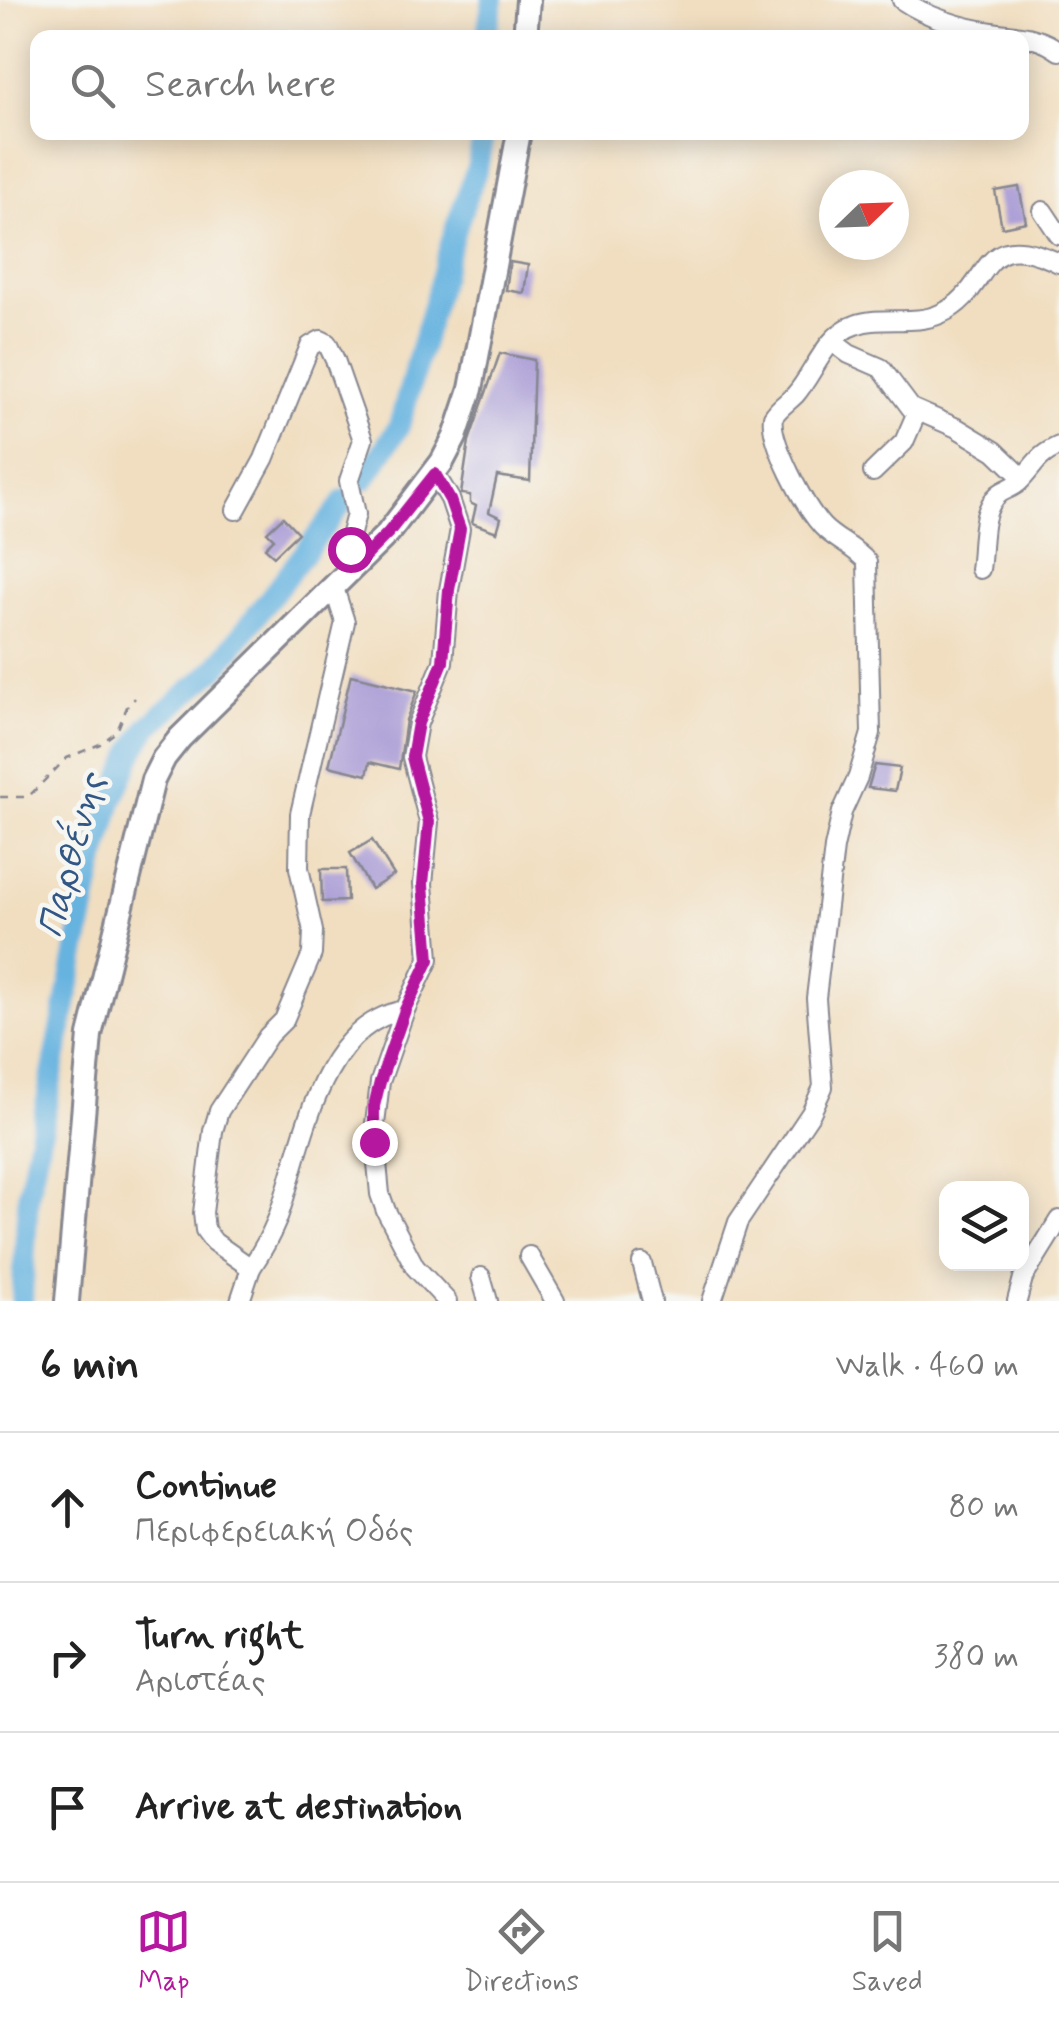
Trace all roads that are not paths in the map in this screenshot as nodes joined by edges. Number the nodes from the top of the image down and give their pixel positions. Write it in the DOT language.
graph roads {
  1 [pos="528,0"];
  2 [pos="902,0"];
  3 [pos="526,30"];
  4 [pos="989,30"];
  5 [pos="1029,36"];
  6 [pos="1059,51"];
  7 [pos="517,140"];
  8 [pos="1043,211"];
  9 [pos="1059,236"];
  10 [pos="1059,264"];
  11 [pos="833,342"];
  12 [pos="917,412"];
  13 [pos="1059,446"];
  14 [pos="873,472"];
  15 [pos="435,474"];
  16 [pos="1022,477"];
  17 [pos="236,510"];
  18 [pos="354,567"];
  19 [pos="980,569"];
  20 [pos="334,588"];
  21 [pos="405,1010"];
  22 [pos="1059,1220"];
  23 [pos="529,1256"];
  24 [pos="642,1263"];
  25 [pos="251,1268"];
  26 [pos="480,1277"];
  27 [pos="67,1301"];
  28 [pos="240,1301"];
  29 [pos="447,1301"];
  30 [pos="488,1301"];
  31 [pos="555,1301"];
  32 [pos="652,1301"];
  33 [pos="712,1301"];
  34 [pos="1017,1301"];
  1 -- 3 [label="main road"];
  2 -- 4 [label="street"];
  5 -- 6 [label="street"];
  7 -- 15 [label="main road"];
  8 -- 9 [label="street"];
  10 -- 11 [label="street"];
  11 -- 12 [label="street"];
  11 -- 33 [label="street"];
  12 -- 14 [label="street"];
  12 -- 16 [label="street"];
  13 -- 16 [label="street"];
  15 -- 18 [label="main road"];
  15 -- 21 [label="street"];
  16 -- 19 [label="street"];
  17 -- 18 [label="street"];
  18 -- 20 [label="main road"];
  20 -- 25 [label="street"];
  20 -- 27 [label="main road"];
  21 -- 25 [label="street"];
  21 -- 29 [label="street"];
  22 -- 34 [label="street"];
  23 -- 31 [label="street"];
  24 -- 32 [label="street"];
  25 -- 28 [label="street"];
  26 -- 30 [label="street"];
}
